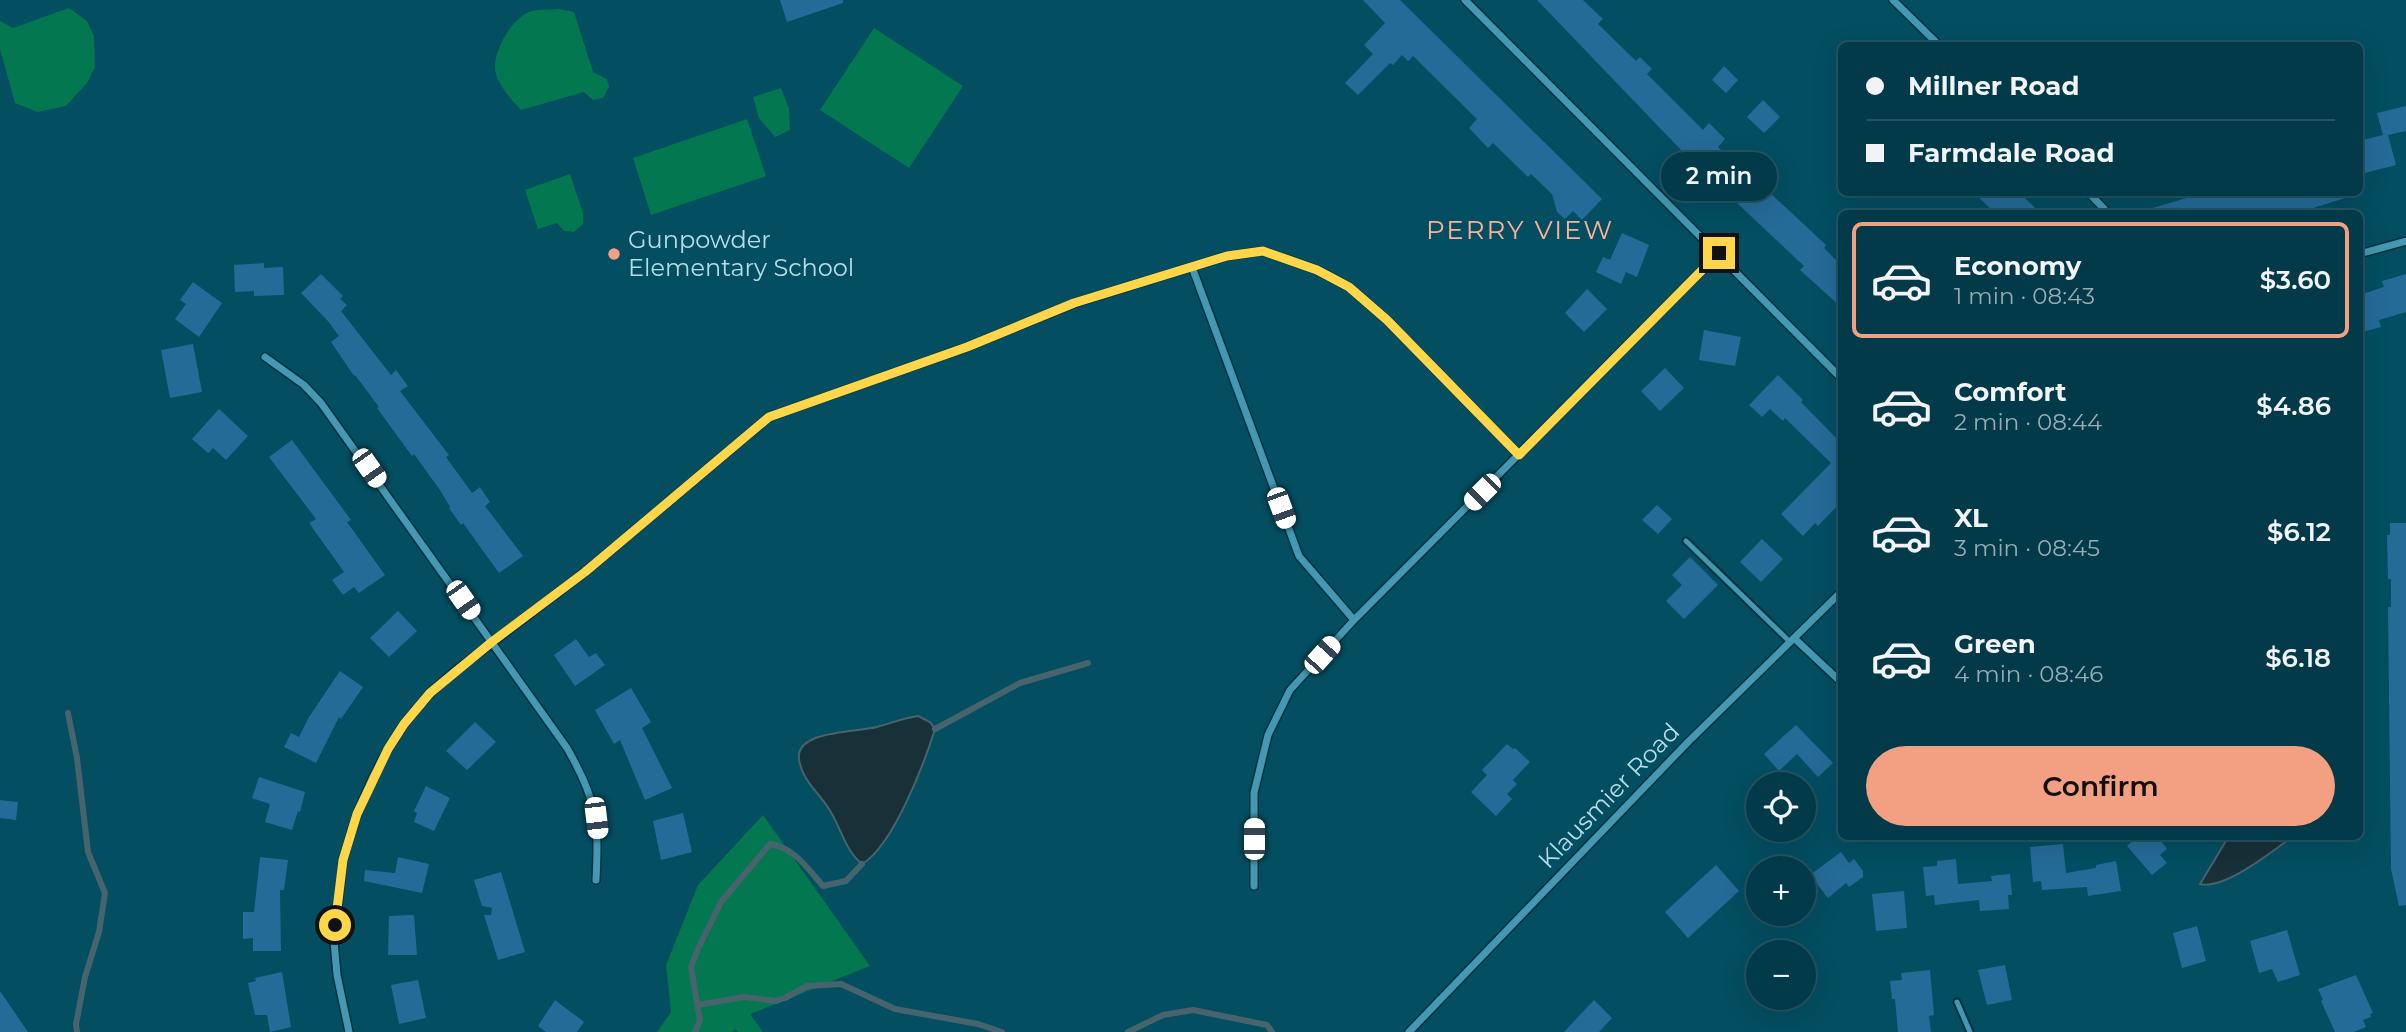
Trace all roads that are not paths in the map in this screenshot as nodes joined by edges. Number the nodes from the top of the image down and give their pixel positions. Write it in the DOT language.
graph roads {
  1 [pos="1465,0"];
  2 [pos="1893,0"];
  3 [pos="1936,42"];
  4 [pos="2092,196"];
  5 [pos="2105,210"];
  6 [pos="2406,241"];
  7 [pos="1719,253"];
  8 [pos="2363,253"];
  9 [pos="1192,267"];
  10 [pos="265,357"];
  11 [pos="1838,375"];
  12 [pos="1519,455"];
  13 [pos="1686,541"];
  14 [pos="1838,595"];
  15 [pos="1354,620"];
  16 [pos="1792,640"];
  17 [pos="493,641"];
  18 [pos="1838,679"];
  19 [pos="596,880"];
  20 [pos="1254,886"];
  21 [pos="1957,1002"];
  22 [pos="349,1032"];
  23 [pos="1409,1032"];
  24 [pos="1970,1032"];
  1 -- 7 [label="street"];
  2 -- 3 [label="street"];
  4 -- 5 [label="street"];
  6 -- 8 [label="street"];
  7 -- 11 [label="street"];
  7 -- 12 [label="street"];
  9 -- 12 [label="street"];
  9 -- 15 [label="street"];
  9 -- 17 [label="street"];
  10 -- 17 [label="street"];
  12 -- 15 [label="street"];
  13 -- 16 [label="lane"];
  14 -- 16 [label="street, Klausmier Road"];
  15 -- 20 [label="street"];
  16 -- 18 [label="street"];
  16 -- 23 [label="street, Klausmier Road"];
  17 -- 19 [label="street"];
  17 -- 22 [label="street"];
  21 -- 24 [label="lane"];
}
